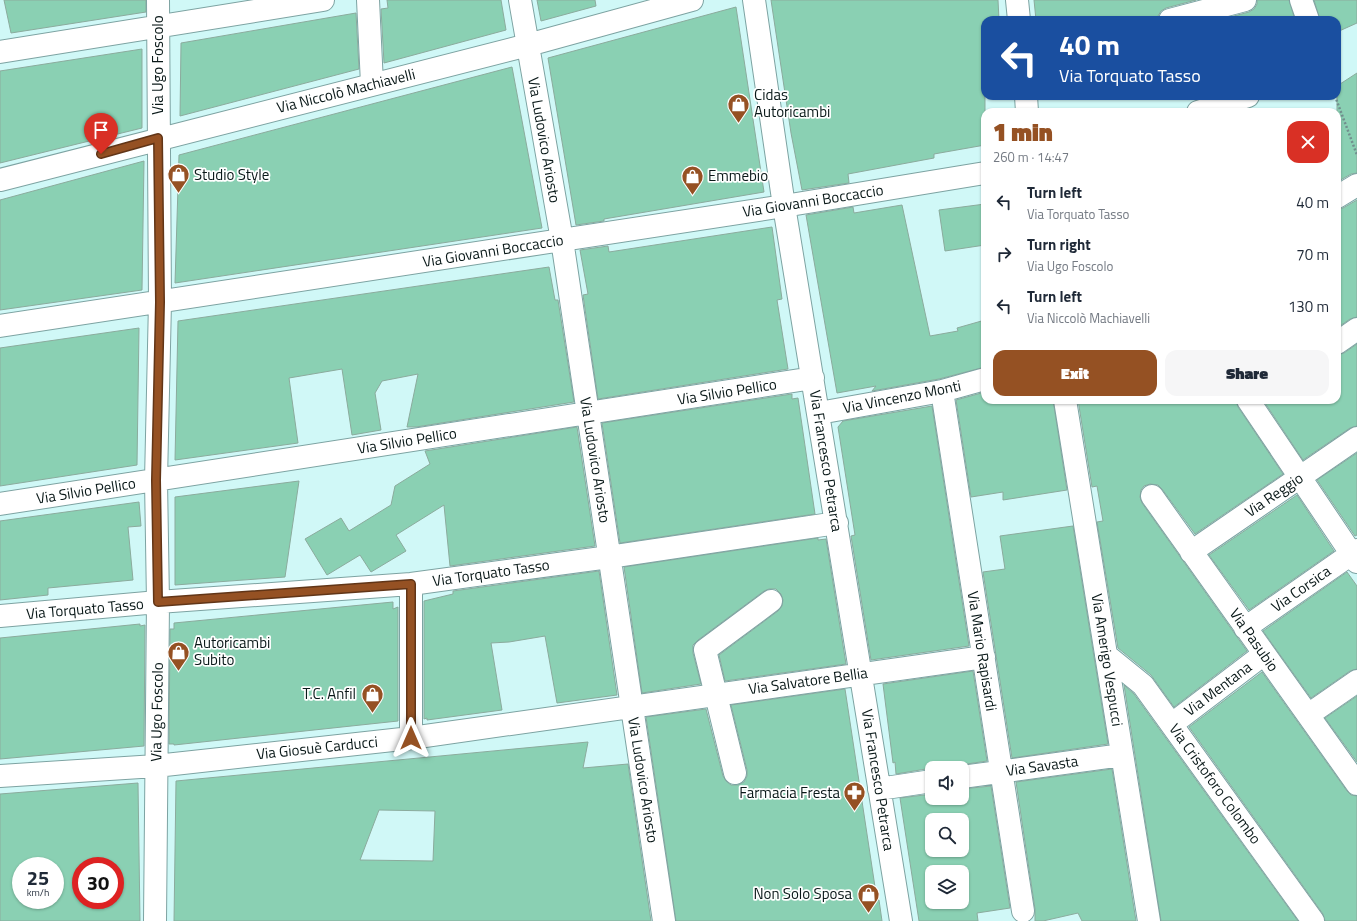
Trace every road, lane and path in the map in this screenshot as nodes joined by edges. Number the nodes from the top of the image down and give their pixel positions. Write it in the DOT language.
graph roads {
  1 [pos="158,0"];
  2 [pos="323,0"];
  3 [pos="368,0"];
  4 [pos="520,0"];
  5 [pos="692,0"];
  6 [pos="754,0"];
  7 [pos="1017,0"];
  8 [pos="1245,0"];
  9 [pos="1301,0"];
  10 [pos="1019,16"];
  11 [pos="1185,16"];
  12 [pos="1307,16"];
  13 [pos="158,27"];
  14 [pos="528,45"];
  15 [pos="0,52"];
  16 [pos="372,84"];
  17 [pos="1236,100"];
  18 [pos="1210,108"];
  19 [pos="1341,112"];
  20 [pos="158,138"];
  21 [pos="1357,155"];
  22 [pos="981,173"];
  23 [pos="0,180"];
  24 [pos="1357,185"];
  25 [pos="1341,195"];
  26 [pos="784,206"];
  27 [pos="562,240"];
  28 [pos="160,302"];
  29 [pos="0,326"];
  30 [pos="1357,329"];
  31 [pos="1341,340"];
  32 [pos="813,378"];
  33 [pos="981,380"];
  34 [pos="942,391"];
  35 [pos="1066,404"];
  36 [pos="1252,404"];
  37 [pos="588,413"];
  38 [pos="819,413"];
  39 [pos="1357,438"];
  40 [pos="1300,477"];
  41 [pos="156,480"];
  42 [pos="1152,496"];
  43 [pos="0,504"];
  44 [pos="837,523"];
  45 [pos="1191,552"];
  46 [pos="1355,555"];
  47 [pos="609,557"];
  48 [pos="411,584"];
  49 [pos="771,601"];
  50 [pos="158,602"];
  51 [pos="0,616"];
  52 [pos="1246,628"];
  53 [pos="1264,654"];
  54 [pos="1106,655"];
  55 [pos="984,657"];
  56 [pos="861,674"];
  57 [pos="1357,681"];
  58 [pos="716,694"];
  59 [pos="632,706"];
  60 [pos="1308,715"];
  61 [pos="1172,724"];
  62 [pos="411,738"];
  63 [pos="1122,754"];
  64 [pos="156,766"];
  65 [pos="1001,772"];
  66 [pos="735,773"];
  67 [pos="0,776"];
  68 [pos="969,776"];
  69 [pos="925,782"];
  70 [pos="1357,784"];
  71 [pos="879,789"];
  72 [pos="1023,911"];
  73 [pos="155,921"];
  74 [pos="664,921"];
  75 [pos="901,921"];
  76 [pos="1148,921"];
  77 [pos="1313,921"];
  1 -- 13 [label="street, Via Ugo Foscolo"];
  2 -- 13 [label="street"];
  3 -- 16 [label="street"];
  4 -- 14 [label="street, Via Ludovico Ariosto"];
  5 -- 14 [label="street, Via Niccolò Machiavelli"];
  6 -- 26 [label="street, Via Francesco Petrarca"];
  7 -- 10 [label="street"];
  8 -- 11 [label="street"];
  9 -- 12 [label="street"];
  13 -- 15 [label="street"];
  13 -- 20 [label="street, Via Ugo Foscolo"];
  14 -- 16 [label="street, Via Niccolò Machiavelli"];
  14 -- 27 [label="street, Via Ludovico Ariosto"];
  16 -- 20 [label="street, Via Niccolò Machiavelli"];
  17 -- 18 [label="street"];
  19 -- 21 [label="path"];
  20 -- 23 [label="street, Via Niccolò Machiavelli"];
  20 -- 28 [label="street, Via Ugo Foscolo"];
  22 -- 26 [label="street, Via Giovanni Boccaccio"];
  24 -- 25 [label="street"];
  26 -- 27 [label="street, Via Giovanni Boccaccio"];
  26 -- 32 [label="street, Via Francesco Petrarca"];
  27 -- 28 [label="street, Via Giovanni Boccaccio"];
  27 -- 37 [label="street, Via Ludovico Ariosto"];
  28 -- 29 [label="street, Via Giovanni Boccaccio"];
  28 -- 41 [label="street, Via Ugo Foscolo"];
  30 -- 31 [label="street"];
  32 -- 37 [label="street, Via Silvio Pellico"];
  32 -- 38 [label="street, Via Francesco Petrarca"];
  33 -- 34 [label="street, Via Vincenzo Monti"];
  34 -- 38 [label="street, Via Vincenzo Monti"];
  34 -- 55 [label="street, Via Mario Rapisardi"];
  35 -- 54 [label="street, Via Amerigo Vespucci"];
  36 -- 40 [label="street"];
  37 -- 41 [label="street, Via Silvio Pellico"];
  37 -- 47 [label="street, Via Ludovico Ariosto"];
  38 -- 44 [label="street, Via Francesco Petrarca"];
  39 -- 40 [label="street, Via Reggio"];
  40 -- 45 [label="street, Via Reggio"];
  40 -- 46 [label="street"];
  41 -- 43 [label="street, Via Silvio Pellico"];
  41 -- 50 [label="street, Via Ugo Foscolo"];
  42 -- 45 [label="street, Via Pasubio"];
  44 -- 47 [label="street, Via Torquato Tasso"];
  44 -- 56 [label="street, Via Francesco Petrarca"];
  45 -- 52 [label="street, Via Pasubio"];
  46 -- 52 [label="street, Via Corsica"];
  47 -- 48 [label="street, Via Torquato Tasso"];
  47 -- 59 [label="street, Via Ludovico Ariosto"];
  48 -- 50 [label="street, Via Torquato Tasso"];
  48 -- 62 [label="street"];
  49 -- 58 [label="street"];
  50 -- 51 [label="street, Via Torquato Tasso"];
  50 -- 64 [label="street, Via Ugo Foscolo"];
  52 -- 53 [label="street, Via Pasubio"];
  53 -- 60 [label="street, Via Pasubio"];
  53 -- 61 [label="street, Via Mentana"];
  54 -- 61 [label="street, Via Cristoforo Colombo"];
  54 -- 63 [label="street, Via Amerigo Vespucci"];
  55 -- 56 [label="street, Via Salvatore Bellia"];
  55 -- 65 [label="street, Via Mario Rapisardi"];
  56 -- 58 [label="street, Via Salvatore Bellia"];
  56 -- 71 [label="street, Via Francesco Petrarca"];
  57 -- 60 [label="street"];
  58 -- 59 [label="street, Via Salvatore Bellia"];
  58 -- 66 [label="street"];
  59 -- 62 [label="street, Via Giosuè Carducci"];
  59 -- 74 [label="street, Via Ludovico Ariosto"];
  60 -- 70 [label="street, Via Pasubio"];
  61 -- 77 [label="street, Via Cristoforo Colombo"];
  62 -- 64 [label="street, Via Giosuè Carducci"];
  63 -- 65 [label="street, Via Savasta"];
  63 -- 76 [label="street, Via Amerigo Vespucci"];
  64 -- 67 [label="street, Via Giosuè Carducci"];
  64 -- 73 [label="street, Via Ugo Foscolo"];
  65 -- 68 [label="street, Via Savasta"];
  65 -- 72 [label="street, Via Mario Rapisardi"];
  69 -- 71 [label="street"];
  71 -- 75 [label="street, Via Francesco Petrarca"];
}
